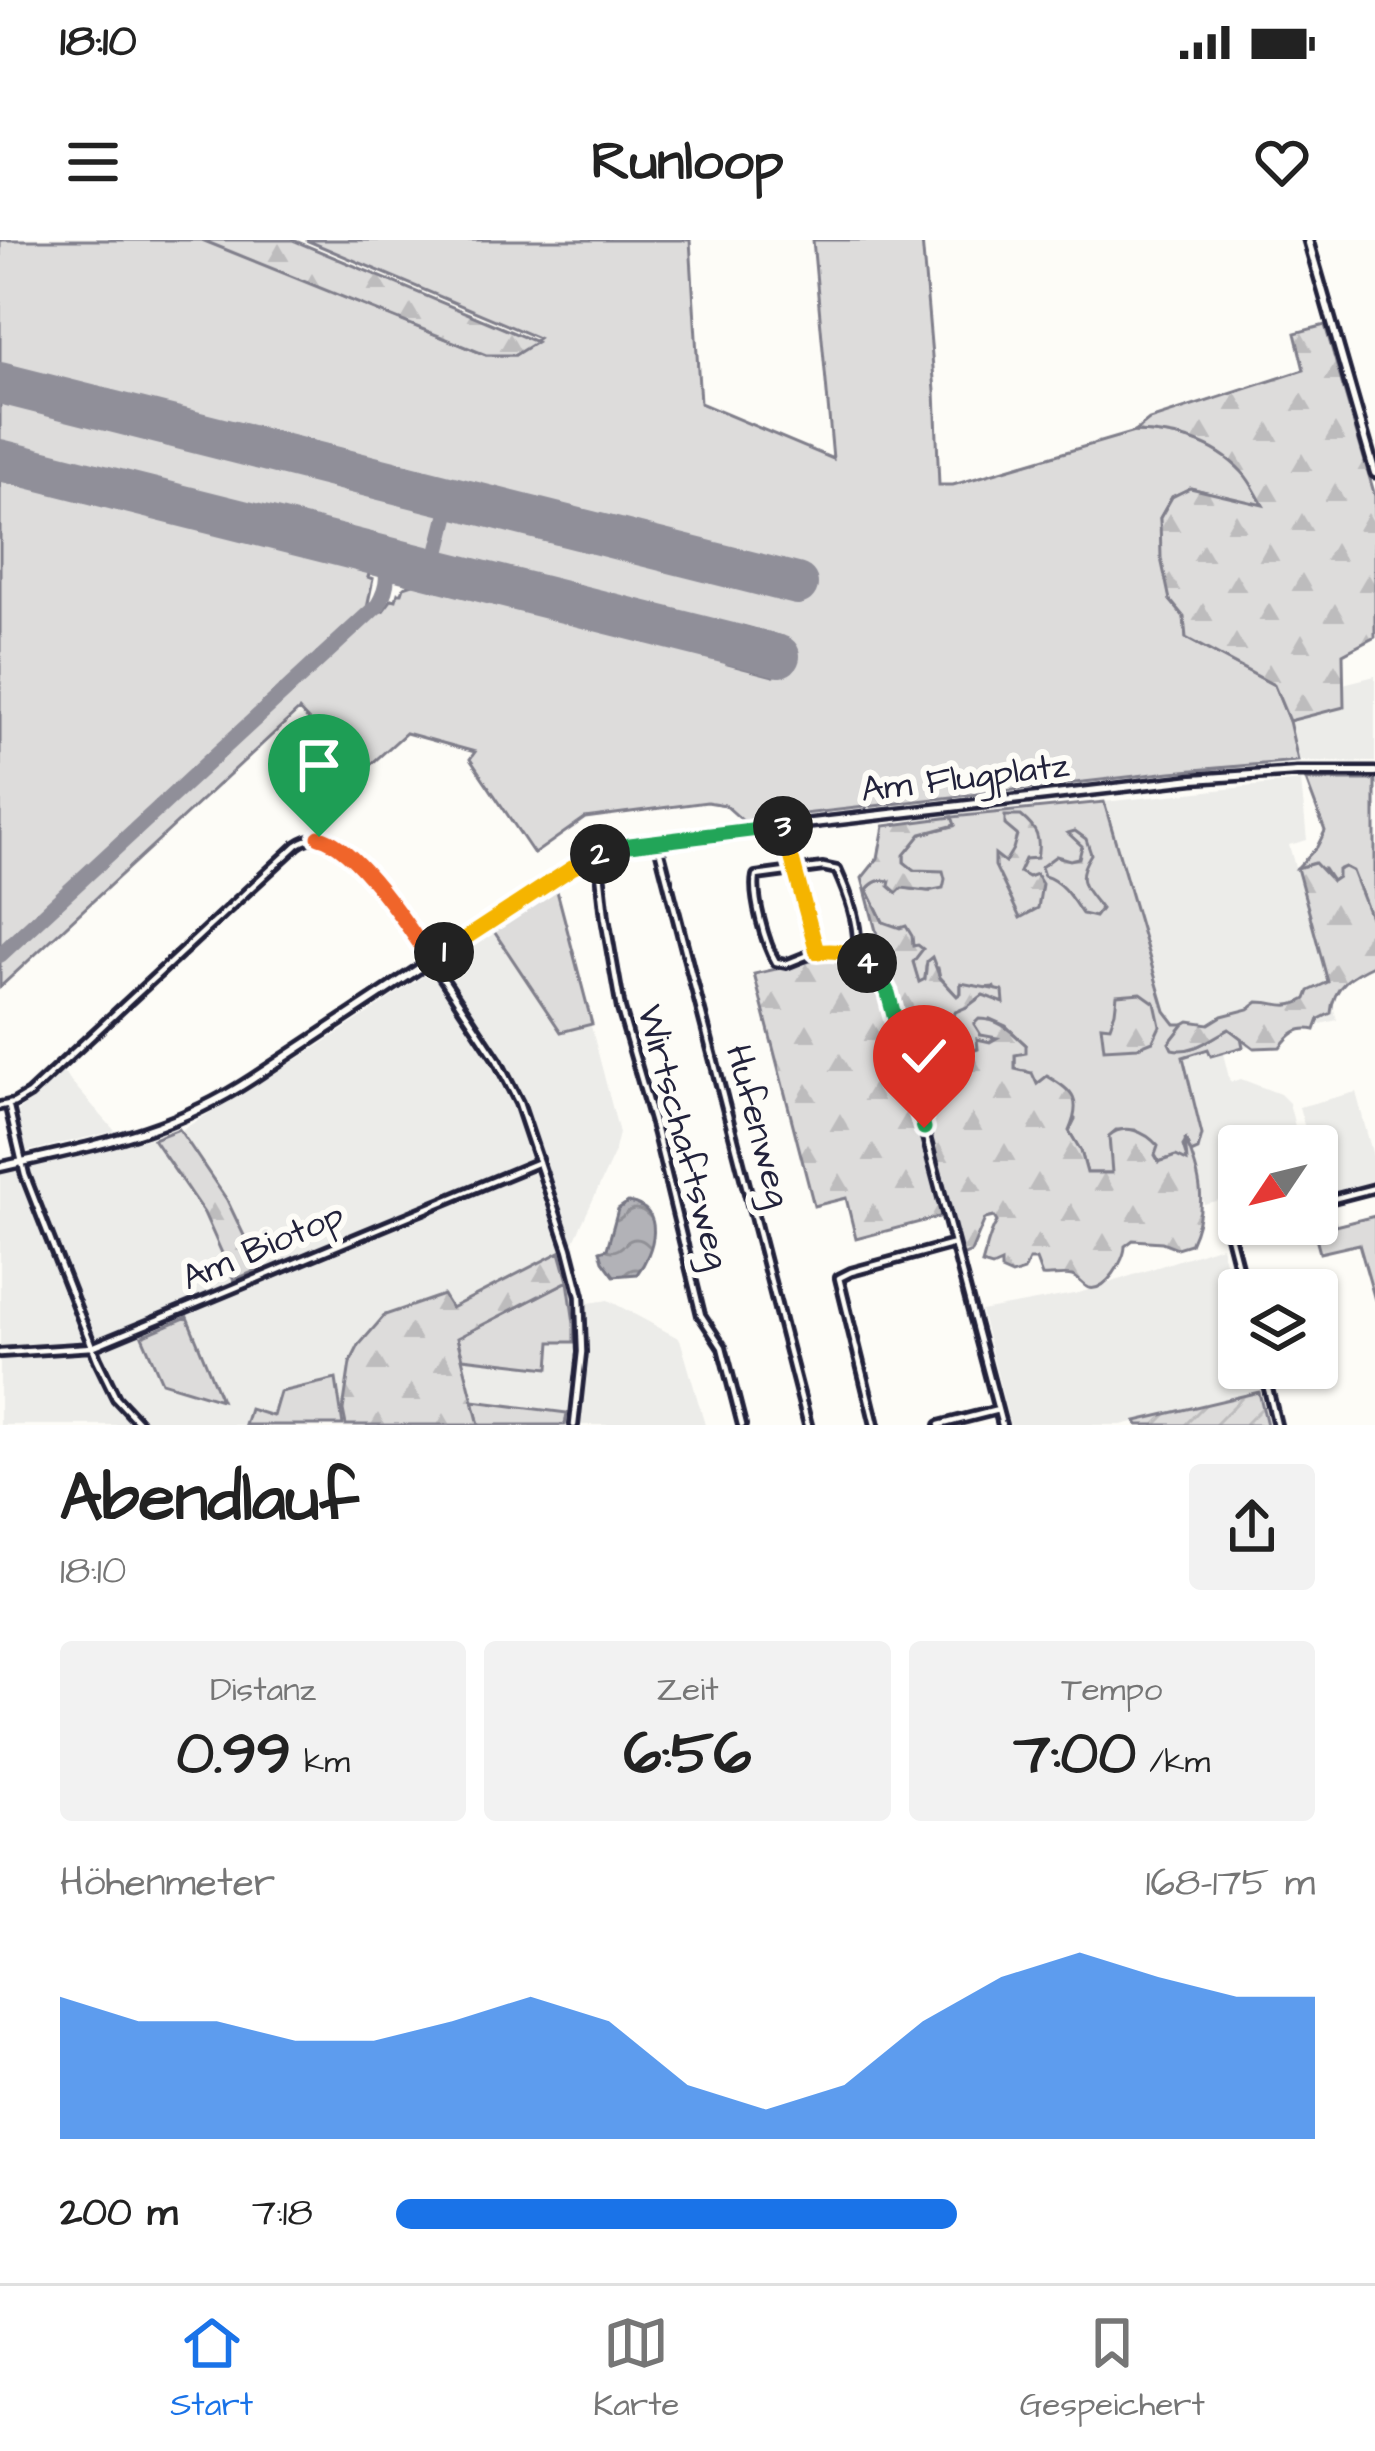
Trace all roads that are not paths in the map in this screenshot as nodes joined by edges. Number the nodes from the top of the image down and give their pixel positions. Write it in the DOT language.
graph roads {
  1 [pos="1308,240"];
  2 [pos="1375,473"];
  3 [pos="1375,772"];
  4 [pos="785,826"];
  5 [pos="658,841"];
  6 [pos="598,854"];
  7 [pos="796,870"];
  8 [pos="817,952"];
  9 [pos="856,956"];
  10 [pos="431,961"];
  11 [pos="9,1105"];
  12 [pos="0,1106"];
  13 [pos="21,1162"];
  14 [pos="539,1162"];
  15 [pos="0,1167"];
  16 [pos="1375,1188"];
  17 [pos="1338,1198"];
  18 [pos="955,1244"];
  19 [pos="92,1347"];
  20 [pos="0,1353"];
  21 [pos="1268,1389"];
  22 [pos="998,1410"];
  23 [pos="141,1425"];
  24 [pos="574,1425"];
  25 [pos="742,1425"];
  26 [pos="808,1425"];
  27 [pos="874,1425"];
  28 [pos="939,1425"];
  29 [pos="1002,1425"];
  30 [pos="1277,1425"];
  1 -- 2 [label="street"];
  3 -- 4 [label="street, Am Flugplatz"];
  4 -- 5 [label="street, Am Flugplatz"];
  4 -- 7 [label="street"];
  5 -- 6 [label="street, Am Flugplatz"];
  5 -- 26 [label="street, Hufenweg"];
  6 -- 10 [label="street, Am Flugplatz"];
  6 -- 25 [label="street, Wirtschaftsweg"];
  7 -- 8 [label="street"];
  7 -- 8 [label="street"];
  7 -- 9 [label="street"];
  8 -- 9 [label="street"];
  9 -- 18 [label="street"];
  10 -- 11 [label="street"];
  10 -- 13 [label="street, Am Flugplatz"];
  10 -- 14 [label="street"];
  11 -- 12 [label="street"];
  11 -- 13 [label="street"];
  13 -- 15 [label="street, Am Flugplatz"];
  13 -- 19 [label="street"];
  14 -- 19 [label="street, Am Biotop"];
  14 -- 24 [label="street"];
  16 -- 17 [label="street"];
  18 -- 22 [label="street"];
  18 -- 27 [label="street"];
  19 -- 20 [label="street, Am Biotop"];
  19 -- 23 [label="street"];
  21 -- 30 [label="street"];
  22 -- 28 [label="street"];
  22 -- 29 [label="street"];
}
